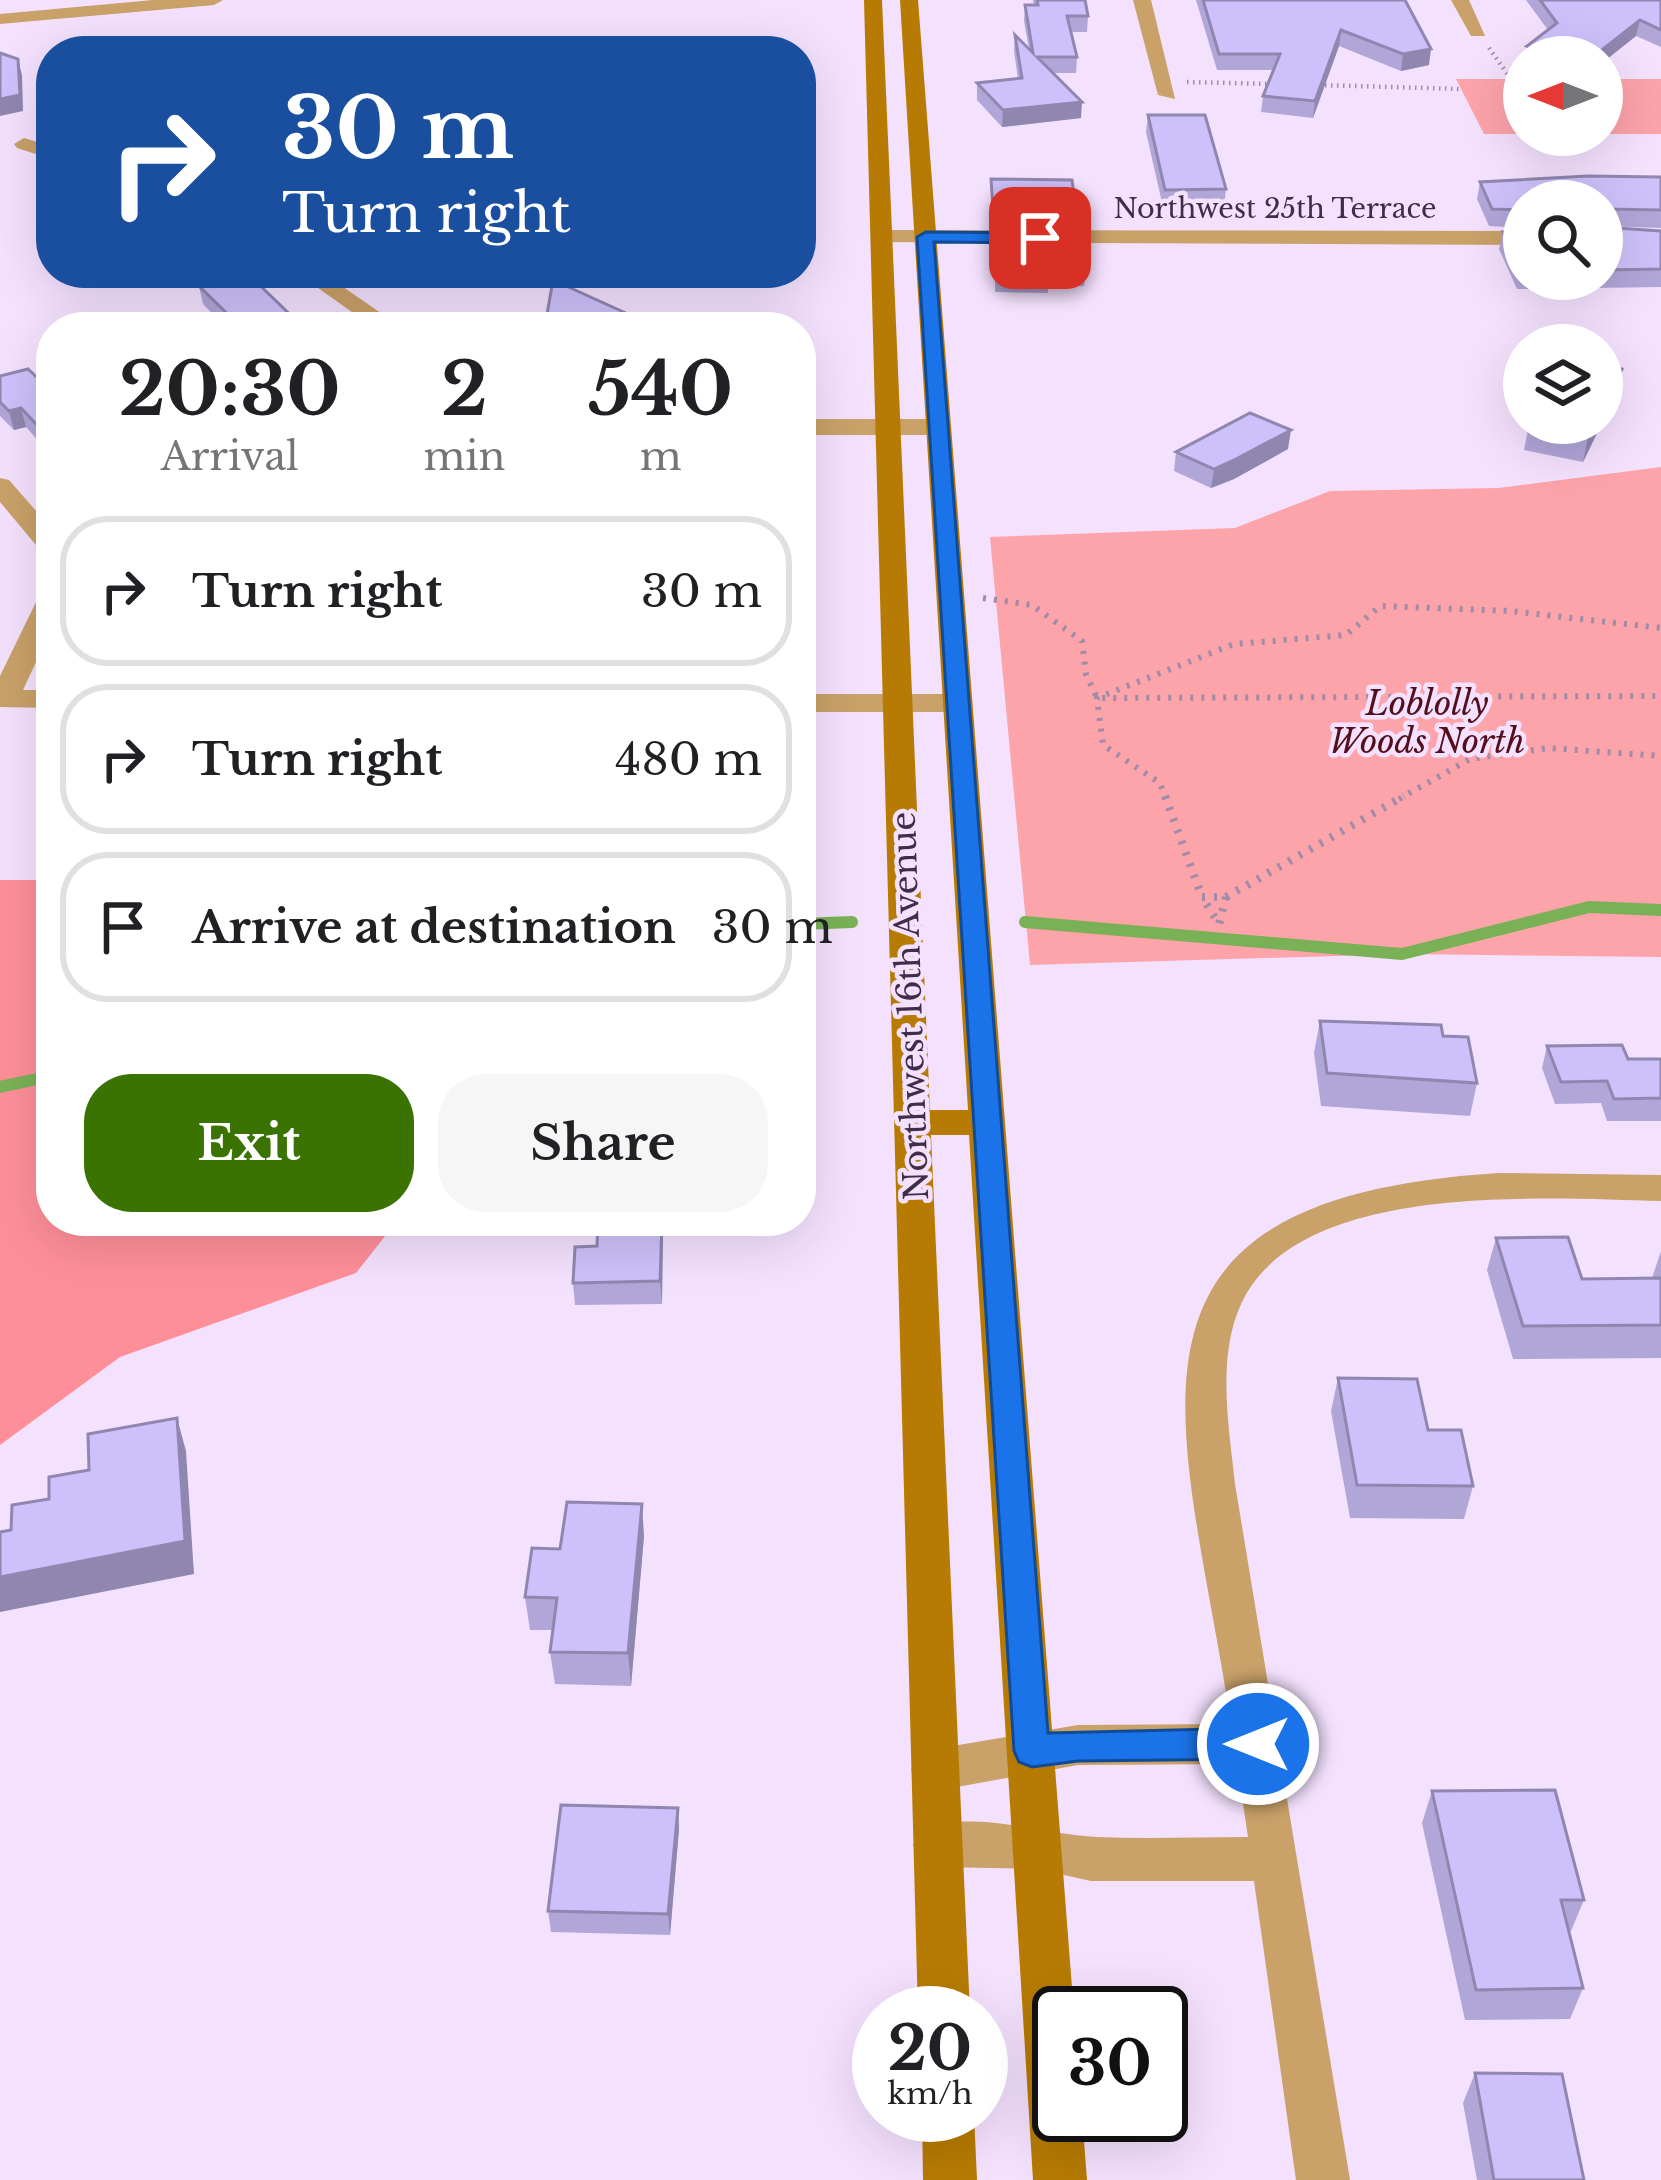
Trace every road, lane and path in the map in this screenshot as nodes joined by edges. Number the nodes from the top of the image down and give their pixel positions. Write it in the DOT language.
graph roads {
  1 [pos="214,0"];
  2 [pos="873,0"];
  3 [pos="909,0"];
  4 [pos="1142,0"];
  5 [pos="1460,0"];
  6 [pos="137,5"];
  7 [pos="0,19"];
  8 [pos="1478,32"];
  9 [pos="876,78"];
  10 [pos="915,78"];
  11 [pos="1291,85"];
  12 [pos="1312,85"];
  13 [pos="1166,88"];
  14 [pos="1462,89"];
  15 [pos="24,144"];
  16 [pos="36,148"];
  17 [pos="881,237"];
  18 [pos="926,237"];
  19 [pos="1503,238"];
  20 [pos="330,288"];
  21 [pos="366,312"];
  22 [pos="816,427"];
  23 [pos="890,427"];
  24 [pos="938,428"];
  25 [pos="0,487"];
  26 [pos="36,528"];
  27 [pos="979,598"];
  28 [pos="1661,628"];
  29 [pos="36,630"];
  30 [pos="1661,696"];
  31 [pos="2,698"];
  32 [pos="1097,698"];
  33 [pos="36,699"];
  34 [pos="816,703"];
  35 [pos="958,703"];
  36 [pos="900,704"];
  37 [pos="1661,756"];
  38 [pos="1202,897"];
  39 [pos="1226,897"];
  40 [pos="987,1122"];
  41 [pos="915,1123"];
  42 [pos="1661,1188"];
  43 [pos="1258,1744"];
  44 [pos="1032,1751"];
  45 [pos="934,1770"];
  46 [pos="937,1845"];
  47 [pos="1037,1847"];
  48 [pos="1276,1858"];
  49 [pos="943,1986"];
  50 [pos="949,2142"];
  51 [pos="950,2180"];
  52 [pos="1060,2180"];
  53 [pos="1323,2180"];
  1 -- 6 [label="street"];
  2 -- 9 [label="main road, Northwest 16th Avenue"];
  3 -- 10 [label="main road, Northwest 16th Avenue"];
  4 -- 13 [label="street"];
  5 -- 8 [label="street"];
  6 -- 7 [label="street"];
  9 -- 10 [label="main road"];
  9 -- 17 [label="main road, Northwest 16th Avenue"];
  10 -- 18 [label="main road, Northwest 16th Avenue"];
  11 -- 13 [label="path"];
  12 -- 14 [label="path"];
  15 -- 16 [label="street"];
  17 -- 18 [label="street, Northwest 25th Terrace"];
  17 -- 23 [label="main road, Northwest 16th Avenue"];
  18 -- 19 [label="street, Northwest 25th Terrace"];
  18 -- 24 [label="main road, Northwest 16th Avenue"];
  20 -- 21 [label="street"];
  22 -- 23 [label="street"];
  23 -- 24 [label="street"];
  23 -- 36 [label="main road, Northwest 16th Avenue"];
  24 -- 35 [label="main road, Northwest 16th Avenue"];
  25 -- 26 [label="street"];
  27 -- 32 [label="path"];
  28 -- 32 [label="path"];
  29 -- 31 [label="street"];
  30 -- 32 [label="path"];
  31 -- 33 [label="street"];
  32 -- 38 [label="path"];
  34 -- 36 [label="street"];
  35 -- 36 [label="street"];
  35 -- 40 [label="main road, Northwest 16th Avenue"];
  36 -- 41 [label="main road, Northwest 16th Avenue"];
  37 -- 39 [label="path"];
  38 -- 39 [label="path"];
  38 -- 39 [label="path"];
  40 -- 41 [label="main road"];
  40 -- 44 [label="main road, Northwest 16th Avenue"];
  41 -- 45 [label="main road, Northwest 16th Avenue"];
  42 -- 43 [label="street"];
  43 -- 44 [label="street"];
  43 -- 48 [label="street"];
  44 -- 45 [label="street"];
  44 -- 47 [label="main road, Northwest 16th Avenue"];
  45 -- 46 [label="main road, Northwest 16th Avenue"];
  46 -- 47 [label="street"];
  46 -- 49 [label="main road, Northwest 16th Avenue"];
  47 -- 48 [label="street"];
  47 -- 52 [label="main road, Northwest 16th Avenue"];
  48 -- 53 [label="street"];
  50 -- 51 [label="main road"];
}
